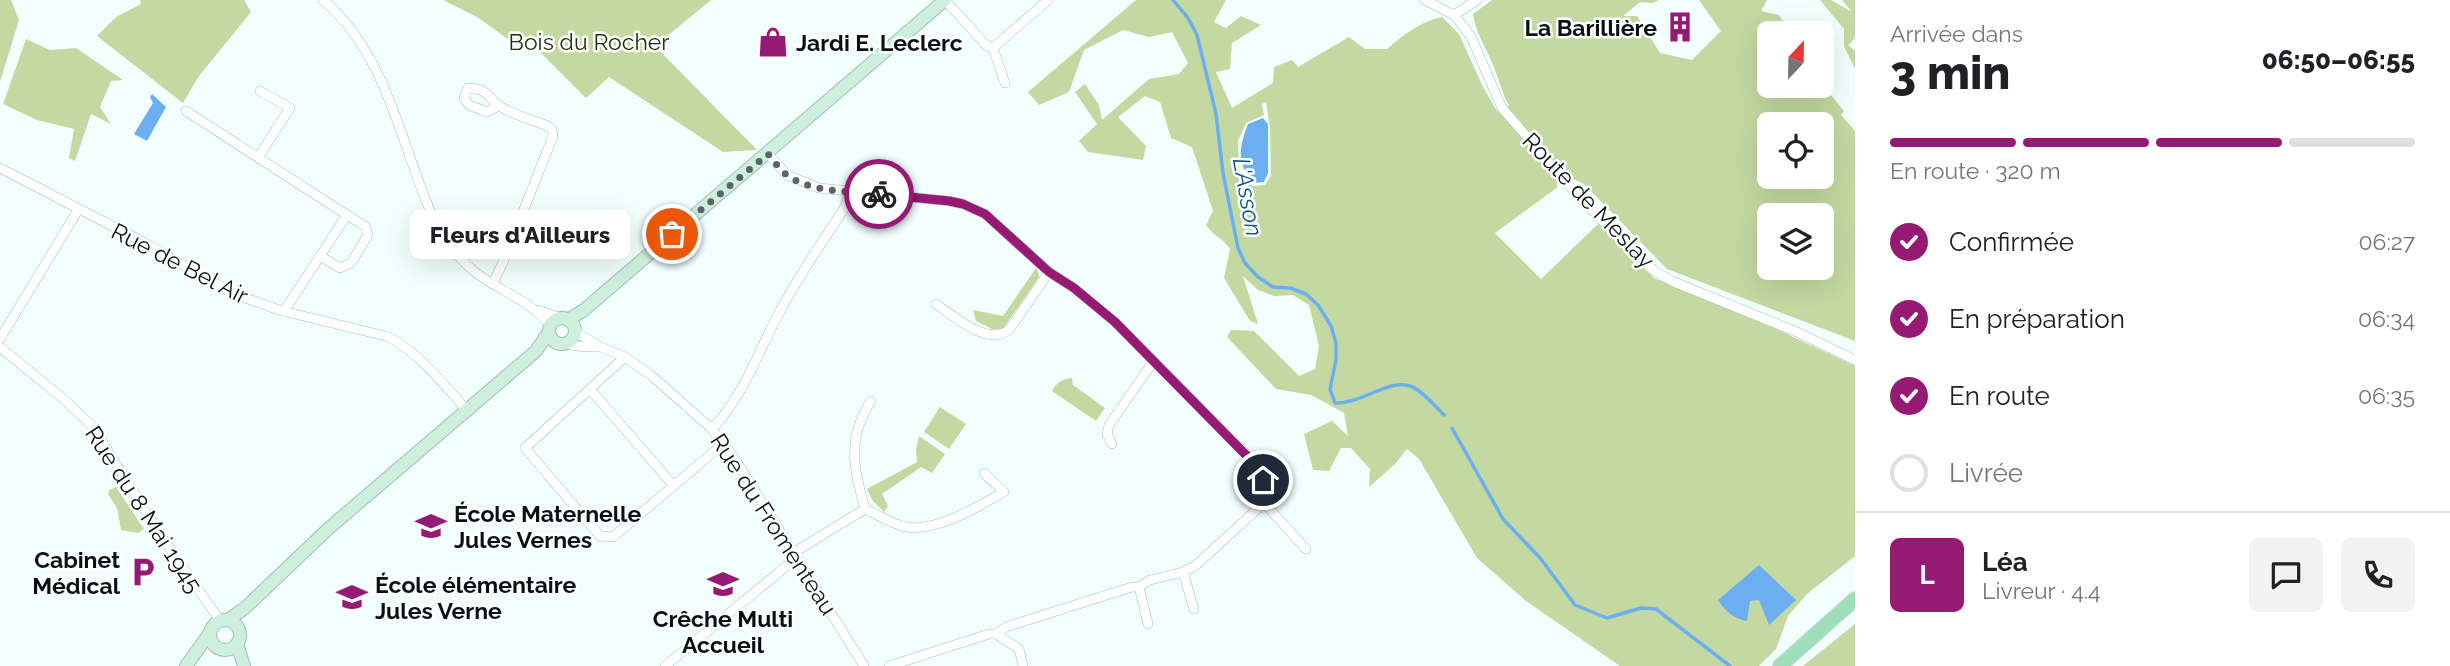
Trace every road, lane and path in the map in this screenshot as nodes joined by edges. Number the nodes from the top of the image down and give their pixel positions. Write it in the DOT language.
graph roads {
  1 [pos="323,0"];
  2 [pos="945,0"];
  3 [pos="1048,0"];
  4 [pos="1425,0"];
  5 [pos="1477,0"];
  6 [pos="1454,15"];
  7 [pos="993,48"];
  8 [pos="1005,83"];
  9 [pos="260,91"];
  10 [pos="498,106"];
  11 [pos="186,111"];
  12 [pos="768,154"];
  13 [pos="259,156"];
  14 [pos="0,169"];
  15 [pos="852,191"];
  16 [pos="78,210"];
  17 [pos="347,215"];
  18 [pos="320,256"];
  19 [pos="1049,272"];
  20 [pos="493,283"];
  21 [pos="936,304"];
  22 [pos="285,311"];
  23 [pos="562,330"];
  24 [pos="0,339"];
  25 [pos="0,347"];
  26 [pos="601,347"];
  27 [pos="625,357"];
  28 [pos="1855,360"];
  29 [pos="1153,362"];
  30 [pos="590,389"];
  31 [pos="871,401"];
  32 [pos="466,409"];
  33 [pos="712,429"];
  34 [pos="724,443"];
  35 [pos="1112,444"];
  36 [pos="984,473"];
  37 [pos="673,485"];
  38 [pos="1264,503"];
  39 [pos="865,509"];
  40 [pos="1306,549"];
  41 [pos="795,555"];
  42 [pos="1183,572"];
  43 [pos="1139,587"];
  44 [pos="1855,599"];
  45 [pos="1194,609"];
  46 [pos="229,623"];
  47 [pos="1147,624"];
  48 [pos="209,634"];
  49 [pos="996,634"];
  50 [pos="237,644"];
  51 [pos="221,650"];
  52 [pos="188,664"];
  53 [pos="243,666"];
  54 [pos="665,666"];
  55 [pos="864,666"];
  56 [pos="888,666"];
  57 [pos="1023,666"];
  58 [pos="1780,666"];
  1 -- 20 [label="street"];
  2 -- 7 [label="street"];
  2 -- 12 [label="main road"];
  3 -- 7 [label="street"];
  4 -- 6 [label="street"];
  5 -- 6 [label="street"];
  6 -- 28 [label="street, Route de Meslay"];
  7 -- 8 [label="street"];
  9 -- 13 [label="street"];
  10 -- 20 [label="street"];
  11 -- 13 [label="street"];
  12 -- 15 [label="street"];
  12 -- 23 [label="main road"];
  13 -- 17 [label="street"];
  14 -- 16 [label="street, Rue de Bel Air"];
  15 -- 19 [label="street"];
  15 -- 33 [label="street"];
  16 -- 22 [label="street, Rue de Bel Air"];
  16 -- 24 [label="street"];
  17 -- 18 [label="street"];
  17 -- 18 [label="street"];
  18 -- 22 [label="street"];
  19 -- 21 [label="street"];
  19 -- 29 [label="street"];
  20 -- 23 [label="street"];
  22 -- 32 [label="street, Rue de Bel Air"];
  23 -- 26 [label="street, Rue du Fromenteau"];
  23 -- 26 [label="street, Rue du Fromenteau"];
  23 -- 32 [label="main road"];
  25 -- 46 [label="street, Rue du 8 Mai 1945"];
  26 -- 27 [label="street, Rue du Fromenteau"];
  27 -- 30 [label="street"];
  27 -- 33 [label="street, Rue du Fromenteau"];
  29 -- 35 [label="street"];
  29 -- 38 [label="street"];
  30 -- 37 [label="street"];
  30 -- 37 [label="street"];
  31 -- 39 [label="street"];
  32 -- 46 [label="main road"];
  33 -- 34 [label="street, Rue du Fromenteau"];
  34 -- 37 [label="street"];
  34 -- 41 [label="street, Rue du Fromenteau"];
  36 -- 39 [label="street"];
  38 -- 40 [label="street"];
  38 -- 42 [label="street"];
  39 -- 41 [label="street"];
  41 -- 54 [label="street"];
  41 -- 55 [label="street, Rue du Fromenteau"];
  42 -- 43 [label="street"];
  42 -- 45 [label="street"];
  43 -- 47 [label="street"];
  43 -- 49 [label="street"];
  44 -- 58 [label="main road"];
  46 -- 48 [label="main road"];
  46 -- 50 [label="main road"];
  48 -- 51 [label="main road"];
  48 -- 52 [label="main road"];
  49 -- 56 [label="street"];
  49 -- 57 [label="street"];
  50 -- 51 [label="main road"];
  50 -- 53 [label="main road"];
  51 -- 52 [label="main road"];
  51 -- 53 [label="main road"];
}
